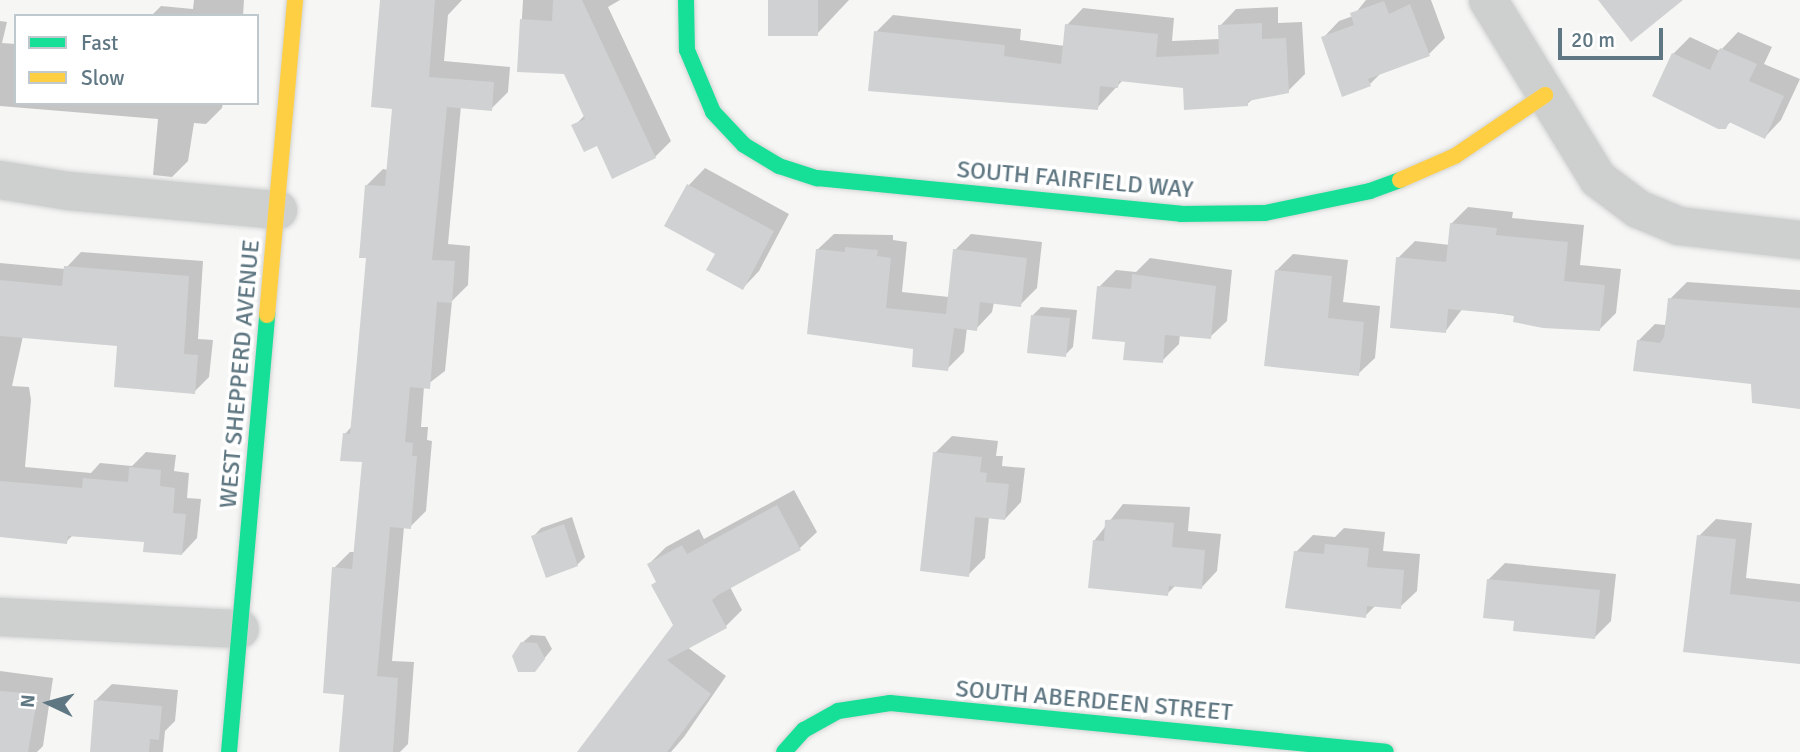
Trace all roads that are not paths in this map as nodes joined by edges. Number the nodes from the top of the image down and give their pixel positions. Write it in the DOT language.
graph roads {
  1 [pos="295,0"];
  2 [pos="685,0"];
  3 [pos="1488,0"];
  4 [pos="1545,95"];
  5 [pos="0,180"];
  6 [pos="278,209"];
  7 [pos="1800,240"];
  8 [pos="0,617"];
  9 [pos="240,629"];
  10 [pos="229,752"];
  11 [pos="784,752"];
  12 [pos="1386,752"];
  1 -- 6 [label="street, WEST SHEPPERD AVENUE"];
  2 -- 4 [label="street, SOUTH FAIRFIELD WAY"];
  3 -- 4 [label="street"];
  4 -- 7 [label="street"];
  5 -- 6 [label="street"];
  6 -- 9 [label="street, WEST SHEPPERD AVENUE"];
  8 -- 9 [label="street"];
  9 -- 10 [label="street, WEST SHEPPERD AVENUE"];
  11 -- 12 [label="street, SOUTH ABERDEEN STREET"];
}
